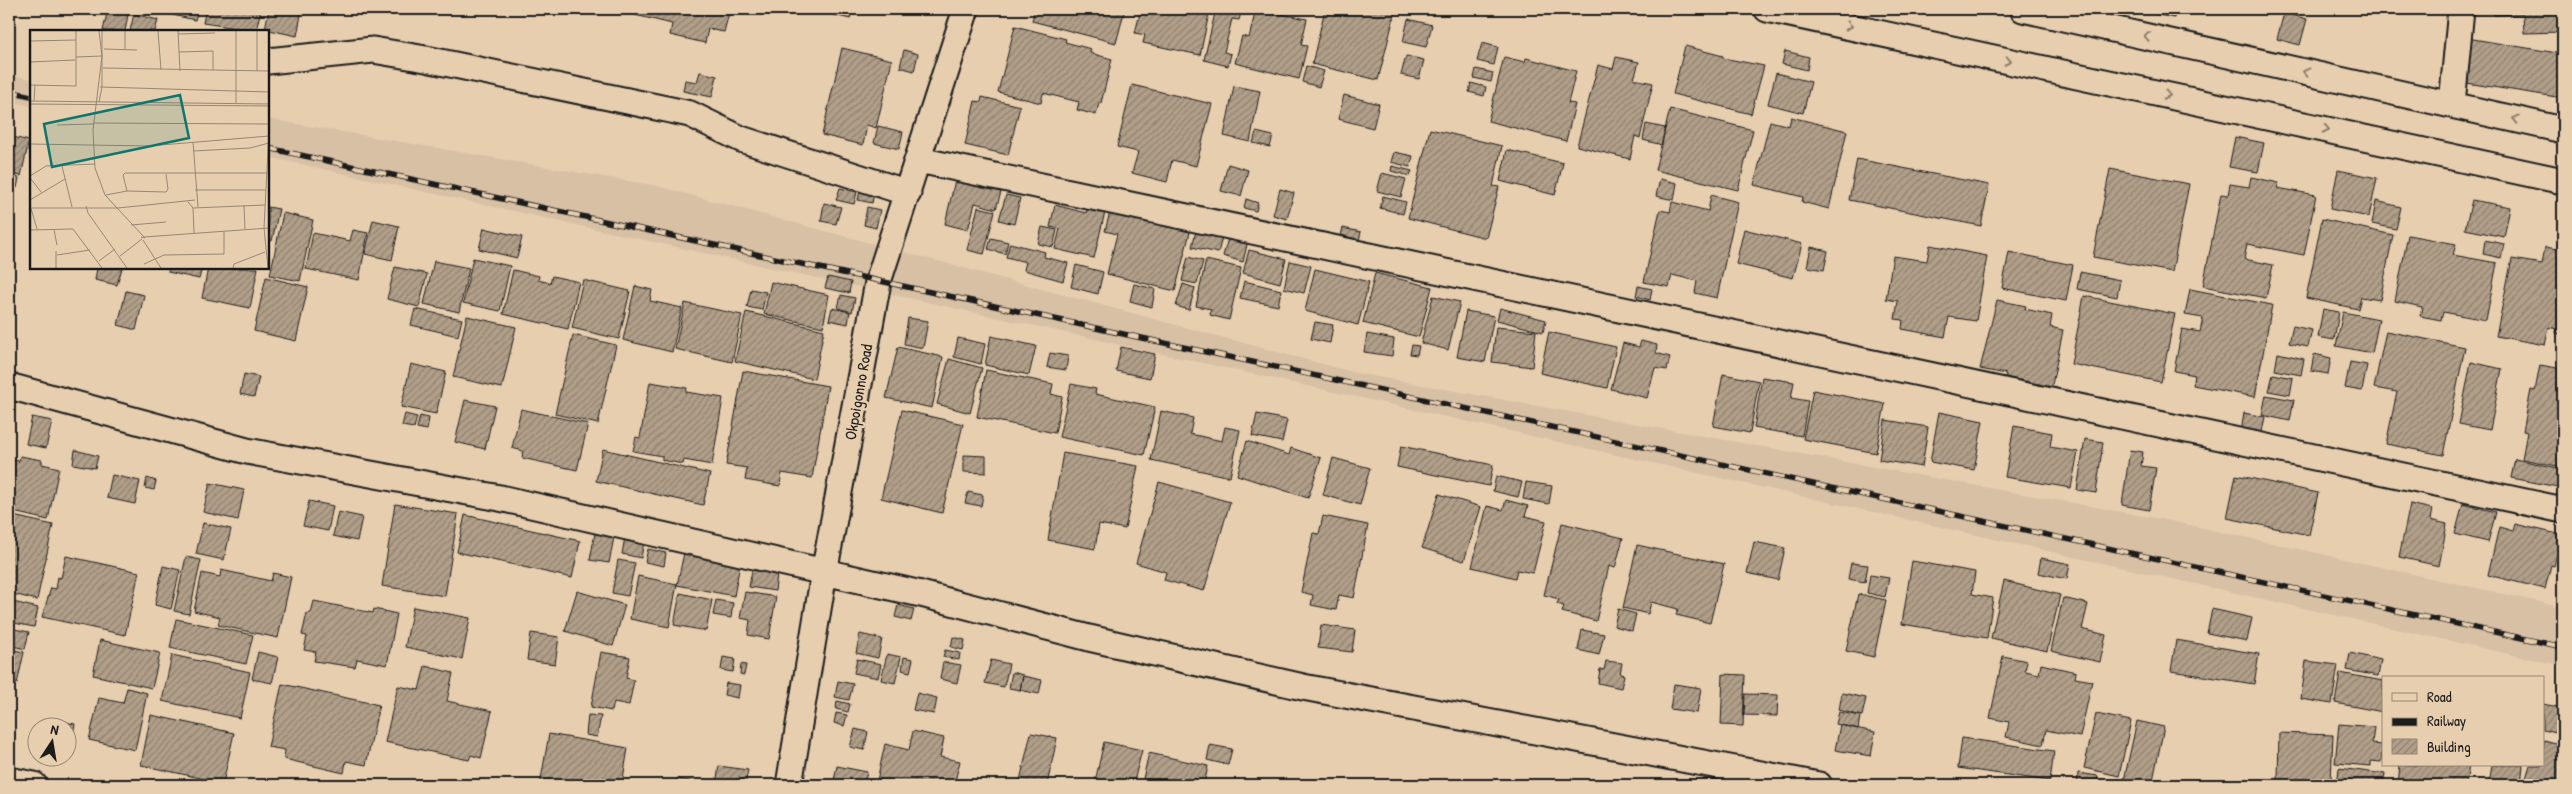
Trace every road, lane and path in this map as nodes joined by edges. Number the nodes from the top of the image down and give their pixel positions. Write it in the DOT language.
graph roads {
  1 [pos="966,9"];
  2 [pos="1767,9"];
  3 [pos="2024,9"];
  4 [pos="2461,9"];
  5 [pos="269,61"];
  6 [pos="2452,104"];
  7 [pos="2563,130"];
  8 [pos="919,160"];
  9 [pos="2563,181"];
  10 [pos="908,193"];
  11 [pos="9,386"];
  12 [pos="2563,510"];
  13 [pos="824,573"];
  14 [pos="9,780"];
  15 [pos="34,785"];
  16 [pos="789,785"];
  17 [pos="1819,785"];
  1 -- 8 [label="street, Okpoigonno Road"];
  2 -- 9 [label="street, one-way"];
  6 -- 3 [label="street, one-way"];
  4 -- 6 [label="street"];
  5 -- 10 [label="street"];
  7 -- 6 [label="street, one-way"];
  8 -- 10 [label="street, Okpoigonno Road"];
  8 -- 12 [label="street"];
  10 -- 13 [label="street, Okpoigonno Road"];
  11 -- 13 [label="street"];
  13 -- 16 [label="street, Okpoigonno Road"];
  13 -- 17 [label="street"];
  14 -- 15 [label="street"];
}
